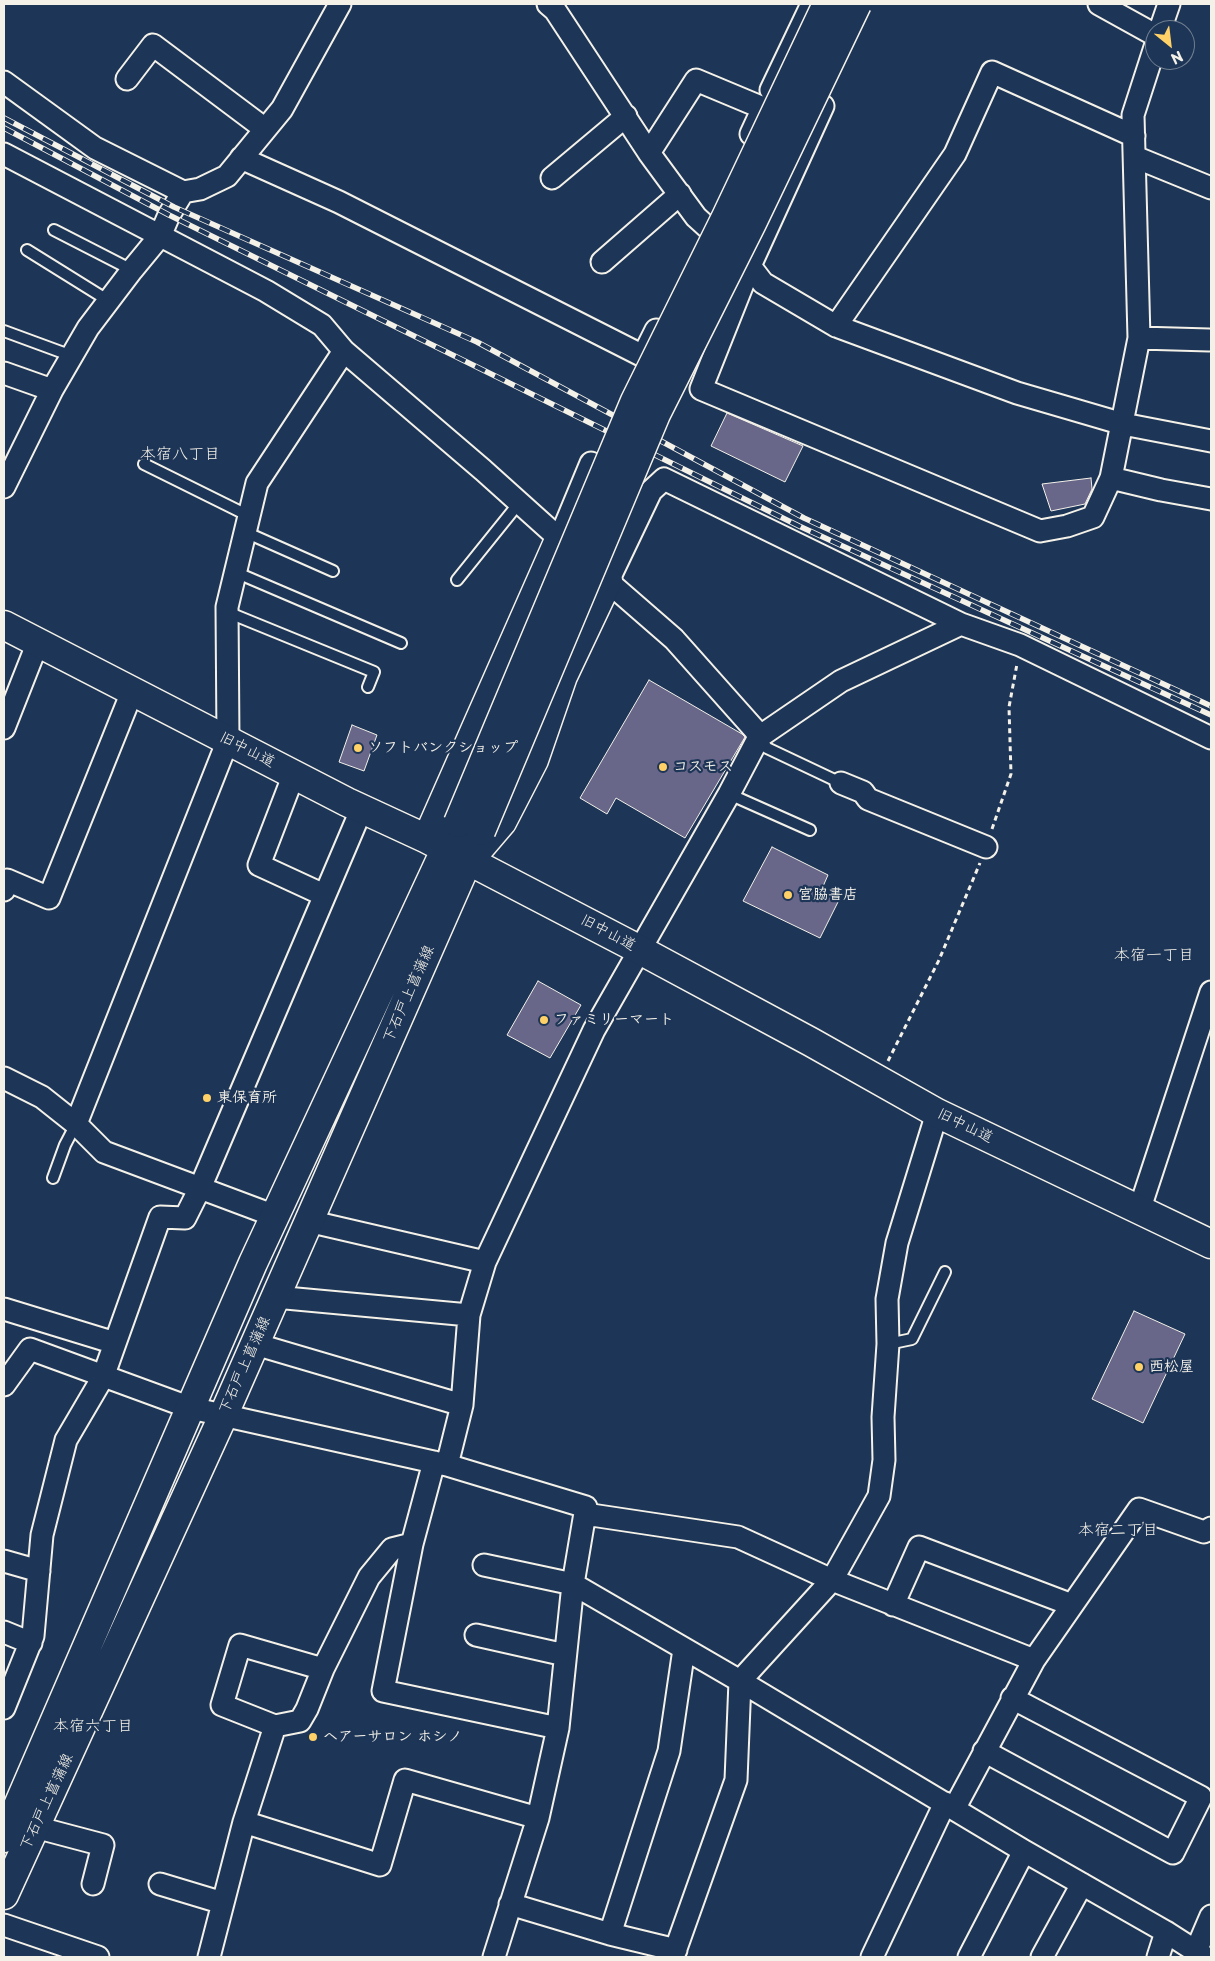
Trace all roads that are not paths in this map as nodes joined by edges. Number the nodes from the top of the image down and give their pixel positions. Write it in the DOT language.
graph roads {
  1 [pos="340,4"];
  2 [pos="548,4"];
  3 [pos="812,4"];
  4 [pos="827,4"];
  5 [pos="857,4"];
  6 [pos="869,4"];
  7 [pos="1099,4"];
  8 [pos="1169,4"];
  9 [pos="1163,20"];
  10 [pos="1145,29"];
  11 [pos="1148,70"];
  12 [pos="127,79"];
  13 [pos="4,82"];
  14 [pos="763,108"];
  15 [pos="626,116"];
  16 [pos="265,129"];
  17 [pos="1134,136"];
  18 [pos="649,153"];
  19 [pos="4,154"];
  20 [pos="1135,157"];
  21 [pos="240,158"];
  22 [pos="552,178"];
  23 [pos="1211,188"];
  24 [pos="183,192"];
  25 [pos="680,194"];
  26 [pos="707,228"];
  27 [pos="54,230"];
  28 [pos="160,236"];
  29 [pos="27,250"];
  30 [pos="602,262"];
  31 [pos="750,266"];
  32 [pos="132,270"];
  33 [pos="109,301"];
  34 [pos="836,326"];
  35 [pos="4,331"];
  36 [pos="1139,338"];
  37 [pos="1209,340"];
  38 [pos="344,351"];
  39 [pos="72,356"];
  40 [pos="4,373"];
  41 [pos="52,390"];
  42 [pos="1123,424"];
  43 [pos="1211,441"];
  44 [pos="144,464"];
  45 [pos="1111,478"];
  46 [pos="4,487"];
  47 [pos="651,491"];
  48 [pos="1211,499"];
  49 [pos="519,503"];
  50 [pos="247,524"];
  51 [pos="559,540"];
  52 [pos="333,571"];
  53 [pos="235,572"];
  54 [pos="456,580"];
  55 [pos="608,581"];
  56 [pos="227,612"];
  57 [pos="961,624"];
  58 [pos="4,625"];
  59 [pos="38,642"];
  60 [pos="401,643"];
  61 [pos="368,687"];
  62 [pos="132,692"];
  63 [pos="4,728"];
  64 [pos="759,737"];
  65 [pos="1211,738"];
  66 [pos="228,740"];
  67 [pos="294,774"];
  68 [pos="841,783"];
  69 [pos="729,794"];
  70 [pos="362,808"];
  71 [pos="469,827"];
  72 [pos="810,830"];
  73 [pos="986,847"];
  74 [pos="447,850"];
  75 [pos="5,883"];
  76 [pos="324,895"];
  77 [pos="640,950"];
  78 [pos="1211,992"];
  79 [pos="4,1078"];
  80 [pos="937,1112"];
  81 [pos="76,1124"];
  82 [pos="53,1178"];
  83 [pos="200,1188"];
  84 [pos="1138,1211"];
  85 [pos="275,1216"];
  86 [pos="308,1222"];
  87 [pos="1211,1244"];
  88 [pos="485,1262"];
  89 [pos="945,1272"];
  90 [pos="275,1297"];
  91 [pos="4,1309"];
  92 [pos="469,1315"];
  93 [pos="115,1343"];
  94 [pos="255,1344"];
  95 [pos="888,1344"];
  96 [pos="103,1377"];
  97 [pos="4,1386"];
  98 [pos="462,1405"];
  99 [pos="191,1408"];
  100 [pos="224,1414"];
  101 [pos="440,1463"];
  102 [pos="584,1514"];
  103 [pos="1211,1528"];
  104 [pos="412,1544"];
  105 [pos="4,1562"];
  106 [pos="484,1565"];
  107 [pos="39,1571"];
  108 [pos="832,1580"];
  109 [pos="573,1584"];
  110 [pos="893,1605"];
  111 [pos="1072,1605"];
  112 [pos="4,1632"];
  113 [pos="476,1635"];
  114 [pos="30,1643"];
  115 [pos="684,1648"];
  116 [pos="566,1655"];
  117 [pos="1034,1660"];
  118 [pos="323,1669"];
  119 [pos="740,1681"];
  120 [pos="1012,1698"];
  121 [pos="4,1708"];
  122 [pos="275,1726"];
  123 [pos="558,1728"];
  124 [pos="984,1751"];
  125 [pos="949,1806"];
  126 [pos="538,1818"];
  127 [pos="244,1822"];
  128 [pos="35,1827"];
  129 [pos="4,1838"];
  130 [pos="1024,1850"];
  131 [pos="93,1884"];
  132 [pos="160,1884"];
  133 [pos="1082,1884"];
  134 [pos="4,1895"];
  135 [pos="223,1903"];
  136 [pos="510,1904"];
  137 [pos="1211,1916"];
  138 [pos="4,1925"];
  139 [pos="1166,1932"];
  140 [pos="610,1934"];
  141 [pos="675,1953"];
  142 [pos="1200,1954"];
  143 [pos="98,1957"];
  144 [pos="209,1957"];
  145 [pos="494,1957"];
  146 [pos="872,1957"];
  147 [pos="969,1957"];
  148 [pos="1042,1957"];
  149 [pos="1158,1957"];
  1 -- 16 [label="street"];
  2 -- 15 [label="street"];
  3 -- 14 [label="street"];
  4 -- 71 [label="main road, bridge"];
  5 -- 71 [label="main road, bridge"];
  6 -- 31 [label="street"];
  7 -- 10 [label="street"];
  8 -- 9 [label="street"];
  11 -- 17 [label="street"];
  12 -- 16 [label="street"];
  13 -- 24 [label="street"];
  14 -- 18 [label="street"];
  14 -- 26 [label="street"];
  15 -- 18 [label="street"];
  15 -- 22 [label="street"];
  16 -- 21 [label="street"];
  17 -- 20 [label="street"];
  17 -- 34 [label="street"];
  18 -- 25 [label="street"];
  19 -- 28 [label="street"];
  20 -- 23 [label="street"];
  20 -- 36 [label="street"];
  21 -- 24 [label="street"];
  21 -- 26 [label="street"];
  24 -- 28 [label="street"];
  25 -- 26 [label="street"];
  25 -- 30 [label="street"];
  26 -- 31 [label="street"];
  27 -- 32 [label="lane"];
  28 -- 32 [label="street"];
  28 -- 38 [label="street"];
  29 -- 33 [label="lane"];
  31 -- 34 [label="street"];
  31 -- 45 [label="street"];
  32 -- 33 [label="street"];
  33 -- 39 [label="street"];
  34 -- 42 [label="street"];
  35 -- 39 [label="lane"];
  36 -- 37 [label="street"];
  36 -- 42 [label="street"];
  38 -- 49 [label="street"];
  38 -- 50 [label="street"];
  39 -- 41 [label="street"];
  40 -- 41 [label="street"];
  41 -- 46 [label="street"];
  42 -- 43 [label="street"];
  42 -- 45 [label="street"];
  44 -- 50 [label="lane"];
  45 -- 48 [label="street"];
  47 -- 51 [label="street"];
  47 -- 55 [label="street"];
  47 -- 57 [label="street"];
  49 -- 51 [label="street"];
  49 -- 54 [label="lane"];
  50 -- 52 [label="lane"];
  50 -- 53 [label="street"];
  51 -- 55 [label="street"];
  51 -- 74 [label="main road"];
  53 -- 56 [label="street"];
  53 -- 60 [label="lane"];
  55 -- 64 [label="street"];
  55 -- 74 [label="main road"];
  56 -- 61 [label="lane"];
  56 -- 66 [label="street"];
  57 -- 64 [label="street"];
  57 -- 65 [label="street"];
  58 -- 59 [label="main road, 旧中山道"];
  59 -- 62 [label="main road, 旧中山道"];
  59 -- 63 [label="street"];
  62 -- 66 [label="main road, 旧中山道"];
  62 -- 75 [label="street"];
  64 -- 68 [label="lane"];
  64 -- 69 [label="street"];
  66 -- 67 [label="main road, 旧中山道"];
  66 -- 81 [label="street"];
  67 -- 70 [label="main road, 旧中山道"];
  67 -- 76 [label="street"];
  68 -- 73 [label="street"];
  69 -- 72 [label="lane"];
  69 -- 77 [label="street"];
  70 -- 74 [label="main road, 旧中山道"];
  70 -- 76 [label="street"];
  71 -- 74 [label="main road, 下石戸上菖蒲線"];
  74 -- 77 [label="main road, 旧中山道"];
  74 -- 85 [label="main road, 下石戸上菖蒲線"];
  74 -- 86 [label="main road, 下石戸上菖蒲線"];
  76 -- 83 [label="street"];
  77 -- 80 [label="main road, 旧中山道"];
  77 -- 88 [label="street"];
  78 -- 84 [label="street"];
  79 -- 81 [label="street"];
  80 -- 84 [label="main road, 旧中山道"];
  80 -- 95 [label="street"];
  81 -- 82 [label="lane"];
  81 -- 83 [label="street"];
  83 -- 85 [label="street"];
  83 -- 93 [label="street"];
  84 -- 87 [label="main road, 旧中山道"];
  85 -- 99 [label="main road, 下石戸上菖蒲線"];
  86 -- 88 [label="street"];
  86 -- 90 [label="main road, 下石戸上菖蒲線"];
  88 -- 92 [label="street"];
  89 -- 95 [label="lane"];
  90 -- 92 [label="street"];
  90 -- 94 [label="main road, 下石戸上菖蒲線"];
  91 -- 93 [label="street"];
  92 -- 98 [label="street"];
  93 -- 96 [label="street"];
  94 -- 98 [label="street"];
  94 -- 100 [label="main road, 下石戸上菖蒲線"];
  95 -- 108 [label="street"];
  96 -- 97 [label="street"];
  96 -- 99 [label="street"];
  96 -- 107 [label="street"];
  98 -- 101 [label="street"];
  99 -- 100 [label="street"];
  99 -- 129 [label="main road, 下石戸上菖蒲線"];
  100 -- 101 [label="street"];
  100 -- 128 [label="main road, 下石戸上菖蒲線"];
  101 -- 102 [label="street"];
  101 -- 104 [label="street"];
  102 -- 108 [label="street"];
  102 -- 109 [label="street"];
  103 -- 111 [label="street"];
  104 -- 118 [label="street"];
  104 -- 123 [label="street"];
  105 -- 107 [label="street"];
  106 -- 109 [label="street"];
  107 -- 114 [label="street"];
  108 -- 110 [label="street"];
  108 -- 119 [label="street"];
  109 -- 115 [label="street"];
  109 -- 116 [label="street"];
  110 -- 111 [label="street"];
  110 -- 117 [label="street"];
  111 -- 117 [label="street"];
  112 -- 114 [label="street"];
  113 -- 116 [label="street"];
  114 -- 121 [label="street"];
  115 -- 119 [label="street"];
  115 -- 140 [label="street"];
  116 -- 123 [label="street"];
  117 -- 120 [label="street"];
  118 -- 122 [label="street"];
  118 -- 122 [label="street"];
  119 -- 125 [label="street"];
  119 -- 141 [label="street"];
  120 -- 124 [label="street"];
  120 -- 124 [label="street"];
  122 -- 127 [label="street"];
  123 -- 126 [label="street"];
  124 -- 125 [label="street"];
  125 -- 130 [label="street"];
  125 -- 146 [label="street"];
  126 -- 127 [label="street"];
  126 -- 136 [label="street"];
  127 -- 135 [label="street"];
  128 -- 131 [label="street"];
  128 -- 134 [label="main road, 下石戸上菖蒲線"];
  130 -- 133 [label="street"];
  130 -- 147 [label="street"];
  132 -- 135 [label="street"];
  133 -- 139 [label="street"];
  133 -- 148 [label="street"];
  135 -- 144 [label="street"];
  136 -- 140 [label="street"];
  136 -- 145 [label="street"];
  137 -- 142 [label="street"];
  138 -- 143 [label="street"];
  139 -- 142 [label="street"];
  139 -- 149 [label="street"];
  140 -- 141 [label="street"];
}
